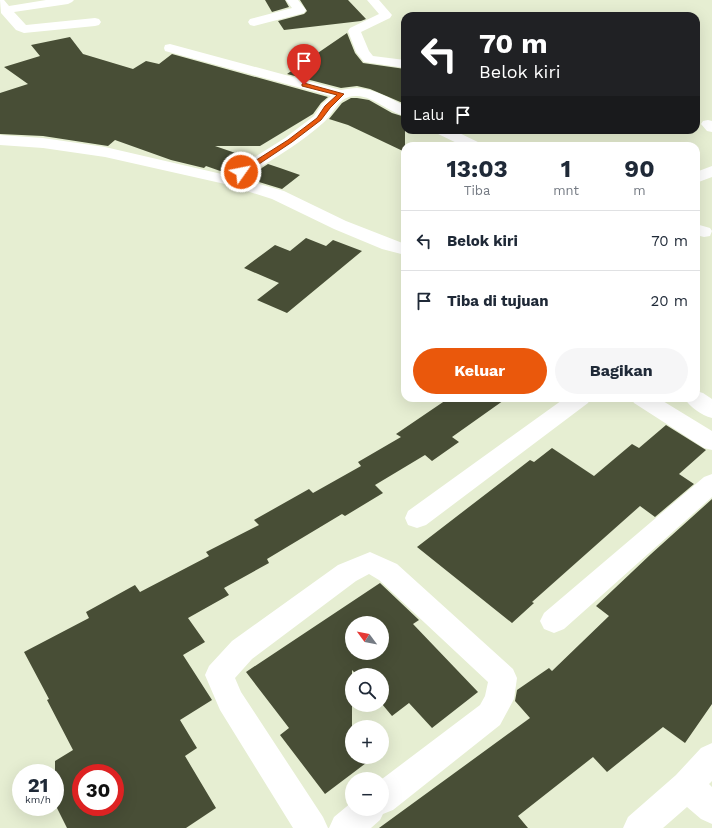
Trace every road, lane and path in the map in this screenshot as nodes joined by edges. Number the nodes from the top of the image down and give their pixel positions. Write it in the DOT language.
graph roads {
  1 [pos="68,0"];
  2 [pos="292,0"];
  3 [pos="373,0"];
  4 [pos="3,6"];
  5 [pos="94,22"];
  6 [pos="254,22"];
  7 [pos="170,48"];
  8 [pos="401,63"];
  9 [pos="341,94"];
  10 [pos="401,110"];
  11 [pos="450,134"];
  12 [pos="0,140"];
  13 [pos="467,142"];
  14 [pos="712,171"];
  15 [pos="700,176"];
  16 [pos="229,180"];
  17 [pos="401,249"];
  18 [pos="575,402"];
  19 [pos="648,402"];
  20 [pos="700,402"];
  21 [pos="712,410"];
  22 [pos="712,442"];
  23 [pos="712,483"];
  24 [pos="417,518"];
  25 [pos="554,621"];
  26 [pos="712,758"];
  27 [pos="686,786"];
  28 [pos="389,794"];
  29 [pos="712,808"];
  30 [pos="360,816"];
  31 [pos="312,828"];
  32 [pos="345,828"];
  33 [pos="639,828"];
  1 -- 4 [label="street"];
  2 -- 6 [label="street"];
  3 -- 8 [label="street"];
  4 -- 5 [label="street"];
  7 -- 9 [label="street"];
  9 -- 10 [label="street"];
  9 -- 16 [label="street"];
  11 -- 13 [label="street"];
  12 -- 16 [label="street"];
  14 -- 15 [label="street"];
  16 -- 17 [label="street"];
  18 -- 24 [label="street"];
  19 -- 22 [label="street"];
  20 -- 21 [label="street"];
  23 -- 25 [label="street"];
  26 -- 27 [label="street"];
  27 -- 29 [label="street"];
  27 -- 33 [label="street"];
  28 -- 31 [label="street"];
  30 -- 32 [label="street"];
}
